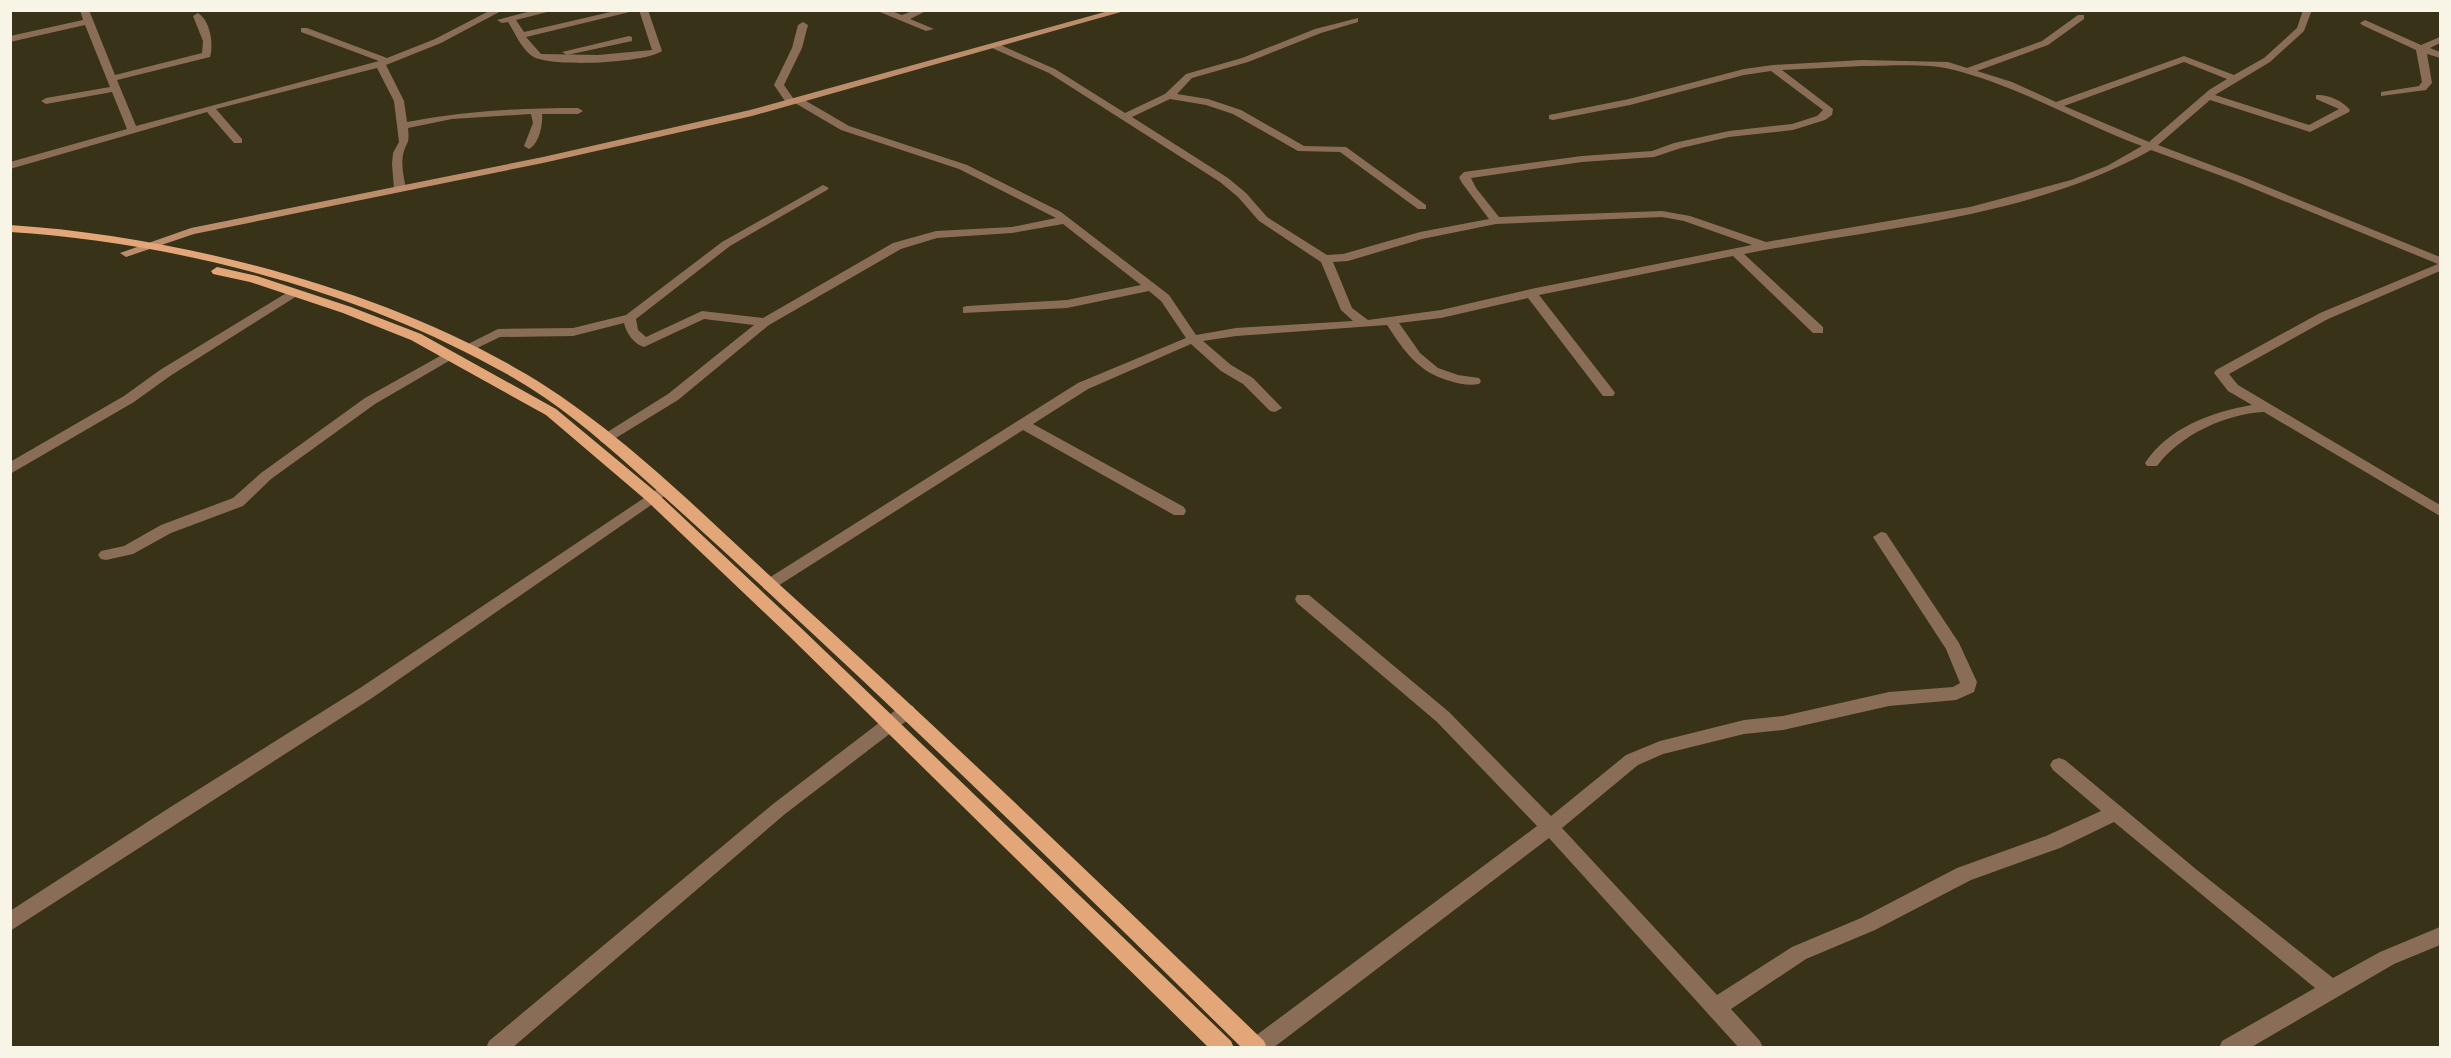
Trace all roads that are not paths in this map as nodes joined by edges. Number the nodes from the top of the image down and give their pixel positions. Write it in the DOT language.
graph roads {
  1 [pos="84,10"];
  2 [pos="472,10"];
  3 [pos="551,10"];
  4 [pos="634,10"];
  5 [pos="643,10"];
  6 [pos="879,10"];
  7 [pos="924,10"];
  8 [pos="1124,10"];
  9 [pos="2308,10"];
  10 [pos="495,13"];
  11 [pos="198,16"];
  12 [pos="2081,17"];
  13 [pos="511,18"];
  14 [pos="901,19"];
  15 [pos="1355,20"];
  16 [pos="89,21"];
  17 [pos="2365,23"];
  18 [pos="473,24"];
  19 [pos="803,25"];
  20 [pos="929,29"];
  21 [pos="304,30"];
  22 [pos="522,35"];
  23 [pos="10,39"];
  24 [pos="629,39"];
  25 [pos="2440,40"];
  26 [pos="994,46"];
  27 [pos="2421,49"];
  28 [pos="2440,55"];
  29 [pos="540,57"];
  30 [pos="383,63"];
  31 [pos="1773,68"];
  32 [pos="1970,70"];
  33 [pos="2233,78"];
  34 [pos="112,84"];
  35 [pos="2385,94"];
  36 [pos="1169,96"];
  37 [pos="2208,96"];
  38 [pos="2320,97"];
  39 [pos="46,101"];
  40 [pos="794,101"];
  41 [pos="2055,106"];
  42 [pos="209,108"];
  43 [pos="533,111"];
  44 [pos="578,111"];
  45 [pos="1124,117"];
  46 [pos="1552,117"];
  47 [pos="401,126"];
  48 [pos="132,129"];
  49 [pos="238,141"];
  50 [pos="529,146"];
  51 [pos="2150,146"];
  52 [pos="10,166"];
  53 [pos="823,188"];
  54 [pos="400,189"];
  55 [pos="1422,207"];
  56 [pos="1066,220"];
  57 [pos="1496,221"];
  58 [pos="10,228"];
  59 [pos="10,237"];
  60 [pos="142,246"];
  61 [pos="1766,246"];
  62 [pos="126,253"];
  63 [pos="1736,253"];
  64 [pos="2440,261"];
  65 [pos="1328,263"];
  66 [pos="2440,267"];
  67 [pos="1151,287"];
  68 [pos="293,293"];
  69 [pos="1531,293"];
  70 [pos="967,310"];
  71 [pos="1347,310"];
  72 [pos="630,318"];
  73 [pos="1391,321"];
  74 [pos="765,322"];
  75 [pos="1365,324"];
  76 [pos="1334,326"];
  77 [pos="1818,330"];
  78 [pos="1193,339"];
  79 [pos="466,348"];
  80 [pos="449,355"];
  81 [pos="1474,381"];
  82 [pos="1608,393"];
  83 [pos="2249,403"];
  84 [pos="1275,408"];
  85 [pos="1023,424"];
  86 [pos="606,439"];
  87 [pos="2152,463"];
  88 [pos="10,469"];
  89 [pos="658,493"];
  90 [pos="1179,511"];
  91 [pos="2440,511"];
  92 [pos="1881,537"];
  93 [pos="106,555"];
  94 [pos="770,585"];
  95 [pos="1304,599"];
  96 [pos="907,711"];
  97 [pos="890,724"];
  98 [pos="2059,765"];
  99 [pos="2115,813"];
  100 [pos="1550,826"];
  101 [pos="10,922"];
  102 [pos="2440,936"];
  103 [pos="2332,989"];
  104 [pos="1716,1007"];
  105 [pos="496,1047"];
  106 [pos="1224,1047"];
  107 [pos="1257,1047"];
  108 [pos="1753,1047"];
  109 [pos="2229,1047"];
  1 -- 16 [label="street"];
  2 -- 10 [label="street"];
  3 -- 13 [label="street"];
  4 -- 22 [label="street"];
  5 -- 29 [label="street"];
  6 -- 14 [label="street"];
  7 -- 14 [label="street"];
  8 -- 26 [label="street"];
  9 -- 33 [label="street"];
  10 -- 18 [label="street"];
  11 -- 34 [label="street"];
  12 -- 32 [label="street"];
  13 -- 18 [label="street"];
  13 -- 22 [label="street"];
  14 -- 20 [label="street"];
  15 -- 36 [label="street"];
  16 -- 23 [label="street"];
  16 -- 34 [label="street"];
  17 -- 27 [label="street"];
  18 -- 30 [label="street"];
  19 -- 40 [label="street"];
  21 -- 30 [label="street"];
  22 -- 29 [label="street"];
  24 -- 29 [label="street"];
  25 -- 27 [label="street"];
  26 -- 40 [label="street"];
  26 -- 45 [label="street"];
  27 -- 28 [label="street"];
  27 -- 35 [label="street"];
  30 -- 42 [label="street"];
  30 -- 47 [label="street"];
  31 -- 32 [label="street"];
  31 -- 46 [label="street"];
  31 -- 57 [label="street"];
  32 -- 41 [label="street"];
  33 -- 37 [label="street"];
  33 -- 41 [label="street"];
  34 -- 39 [label="street"];
  34 -- 48 [label="street"];
  36 -- 45 [label="street"];
  36 -- 55 [label="street"];
  37 -- 38 [label="street"];
  37 -- 51 [label="street"];
  40 -- 54 [label="street"];
  40 -- 56 [label="street"];
  41 -- 51 [label="street"];
  42 -- 48 [label="street"];
  42 -- 49 [label="street"];
  43 -- 44 [label="street"];
  43 -- 47 [label="street"];
  43 -- 50 [label="street"];
  45 -- 65 [label="street"];
  47 -- 54 [label="street"];
  48 -- 52 [label="street"];
  51 -- 61 [label="street"];
  51 -- 64 [label="street"];
  53 -- 72 [label="street"];
  54 -- 60 [label="street"];
  56 -- 67 [label="street"];
  56 -- 74 [label="street"];
  57 -- 61 [label="street"];
  57 -- 65 [label="street"];
  58 -- 60 [label="main road"];
  59 -- 62 [label="main road"];
  60 -- 62 [label="street"];
  60 -- 79 [label="main road"];
  61 -- 63 [label="street"];
  62 -- 68 [label="main road"];
  63 -- 69 [label="street"];
  63 -- 77 [label="street"];
  65 -- 71 [label="street"];
  66 -- 83 [label="street"];
  67 -- 70 [label="street"];
  67 -- 78 [label="street"];
  68 -- 80 [label="main road"];
  68 -- 88 [label="street"];
  69 -- 73 [label="street"];
  69 -- 82 [label="street"];
  71 -- 75 [label="street"];
  71 -- 76 [label="street"];
  72 -- 74 [label="street"];
  72 -- 79 [label="street"];
  73 -- 75 [label="street"];
  73 -- 81 [label="street"];
  74 -- 86 [label="street"];
  75 -- 76 [label="street"];
  76 -- 78 [label="street"];
  78 -- 84 [label="street"];
  78 -- 85 [label="street"];
  79 -- 86 [label="main road"];
  80 -- 89 [label="main road"];
  80 -- 93 [label="street"];
  83 -- 87 [label="street"];
  83 -- 91 [label="street"];
  85 -- 90 [label="street"];
  85 -- 94 [label="street"];
  86 -- 89 [label="main road"];
  89 -- 94 [label="main road"];
  89 -- 97 [label="main road"];
  89 -- 101 [label="street"];
  92 -- 100 [label="street"];
  94 -- 96 [label="main road"];
  95 -- 100 [label="street"];
  96 -- 97 [label="street"];
  96 -- 107 [label="main road"];
  97 -- 105 [label="street"];
  97 -- 106 [label="main road"];
  98 -- 99 [label="street"];
  99 -- 103 [label="street"];
  99 -- 104 [label="street"];
  100 -- 104 [label="street"];
  100 -- 107 [label="street"];
  102 -- 103 [label="street"];
  103 -- 109 [label="street"];
  104 -- 108 [label="street"];
}
